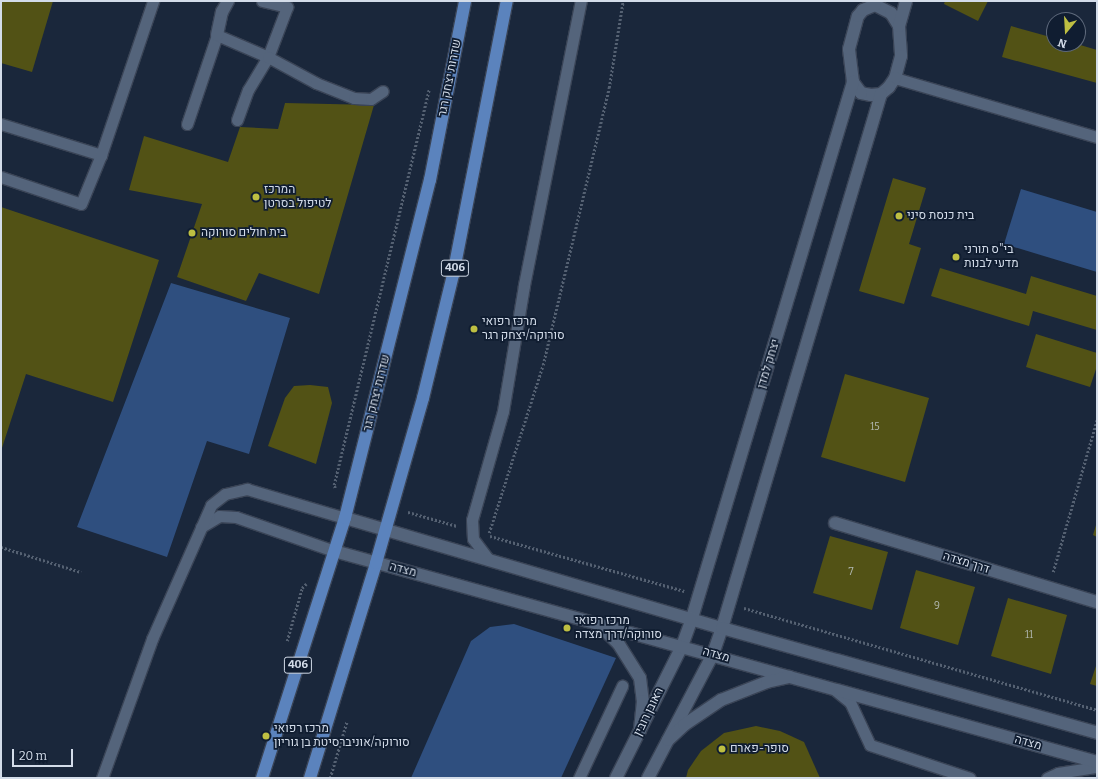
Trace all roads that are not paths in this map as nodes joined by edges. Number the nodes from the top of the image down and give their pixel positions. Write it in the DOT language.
graph roads {
  1 [pos="153,1"];
  2 [pos="228,1"];
  3 [pos="262,1"];
  4 [pos="465,1"];
  5 [pos="507,1"];
  6 [pos="581,1"];
  7 [pos="906,1"];
  8 [pos="870,3"];
  9 [pos="282,4"];
  10 [pos="222,7"];
  11 [pos="899,26"];
  12 [pos="217,35"];
  13 [pos="268,57"];
  14 [pos="895,78"];
  15 [pos="853,82"];
  16 [pos="383,91"];
  17 [pos="881,94"];
  18 [pos="237,120"];
  19 [pos="1,124"];
  20 [pos="187,124"];
  21 [pos="1097,137"];
  22 [pos="101,155"];
  23 [pos="1,177"];
  24 [pos="345,518"];
  25 [pos="835,523"];
  26 [pos="201,527"];
  27 [pos="386,530"];
  28 [pos="334,551"];
  29 [pos="490,560"];
  30 [pos="376,563"];
  31 [pos="1097,602"];
  32 [pos="692,618"];
  33 [pos="596,622"];
  34 [pos="722,628"];
  35 [pos="682,646"];
  36 [pos="713,654"];
  37 [pos="790,676"];
  38 [pos="622,686"];
  39 [pos="833,688"];
  40 [pos="640,731"];
  41 [pos="1097,733"];
  42 [pos="668,740"];
  43 [pos="1097,762"];
  44 [pos="1097,767"];
  45 [pos="102,778"];
  46 [pos="262,778"];
  47 [pos="310,778"];
  48 [pos="579,778"];
  49 [pos="616,778"];
  50 [pos="648,778"];
  51 [pos="970,778"];
  52 [pos="1047,778"];
  1 -- 22 [label="lane"];
  2 -- 10 [label="street"];
  3 -- 9 [label="lane"];
  4 -- 24 [label="main road, שדרות יצחק רגר / 406"];
  5 -- 27 [label="main road, 406"];
  6 -- 29 [label="lane"];
  7 -- 11 [label="street"];
  8 -- 11 [label="street"];
  8 -- 15 [label="street"];
  9 -- 13 [label="lane"];
  10 -- 12 [label="street"];
  11 -- 14 [label="street"];
  12 -- 13 [label="lane"];
  12 -- 20 [label="lane"];
  13 -- 16 [label="lane"];
  13 -- 18 [label="lane"];
  14 -- 17 [label="street"];
  14 -- 21 [label="lane"];
  15 -- 17 [label="street"];
  15 -- 32 [label="street, יצחק למדן"];
  17 -- 34 [label="street"];
  19 -- 22 [label="lane"];
  22 -- 23 [label="lane"];
  24 -- 26 [label="lane"];
  24 -- 27 [label="street"];
  24 -- 28 [label="main road, שדרות יצחק רגר / 406"];
  25 -- 31 [label="street, דרך מצדה"];
  26 -- 28 [label="lane"];
  26 -- 45 [label="lane"];
  27 -- 29 [label="street"];
  27 -- 30 [label="main road, 406"];
  28 -- 30 [label="street, מצדה"];
  28 -- 46 [label="main road, שדרות יצחק רגר / 406"];
  29 -- 32 [label="street"];
  30 -- 33 [label="street, מצדה"];
  30 -- 47 [label="main road, 406"];
  32 -- 34 [label="street"];
  32 -- 35 [label="street, יצחק למדן"];
  33 -- 35 [label="street, מצדה"];
  33 -- 40 [label="street"];
  34 -- 36 [label="street"];
  34 -- 41 [label="street"];
  35 -- 36 [label="street, מצדה"];
  35 -- 40 [label="street, ראובן רובין"];
  36 -- 37 [label="street, מצדה"];
  36 -- 42 [label="street"];
  37 -- 39 [label="street, מצדה"];
  37 -- 42 [label="street"];
  38 -- 48 [label="lane"];
  39 -- 43 [label="street, מצדה"];
  39 -- 51 [label="lane"];
  40 -- 49 [label="street, ראובן רובין"];
  42 -- 50 [label="street"];
  44 -- 52 [label="lane"];
}
